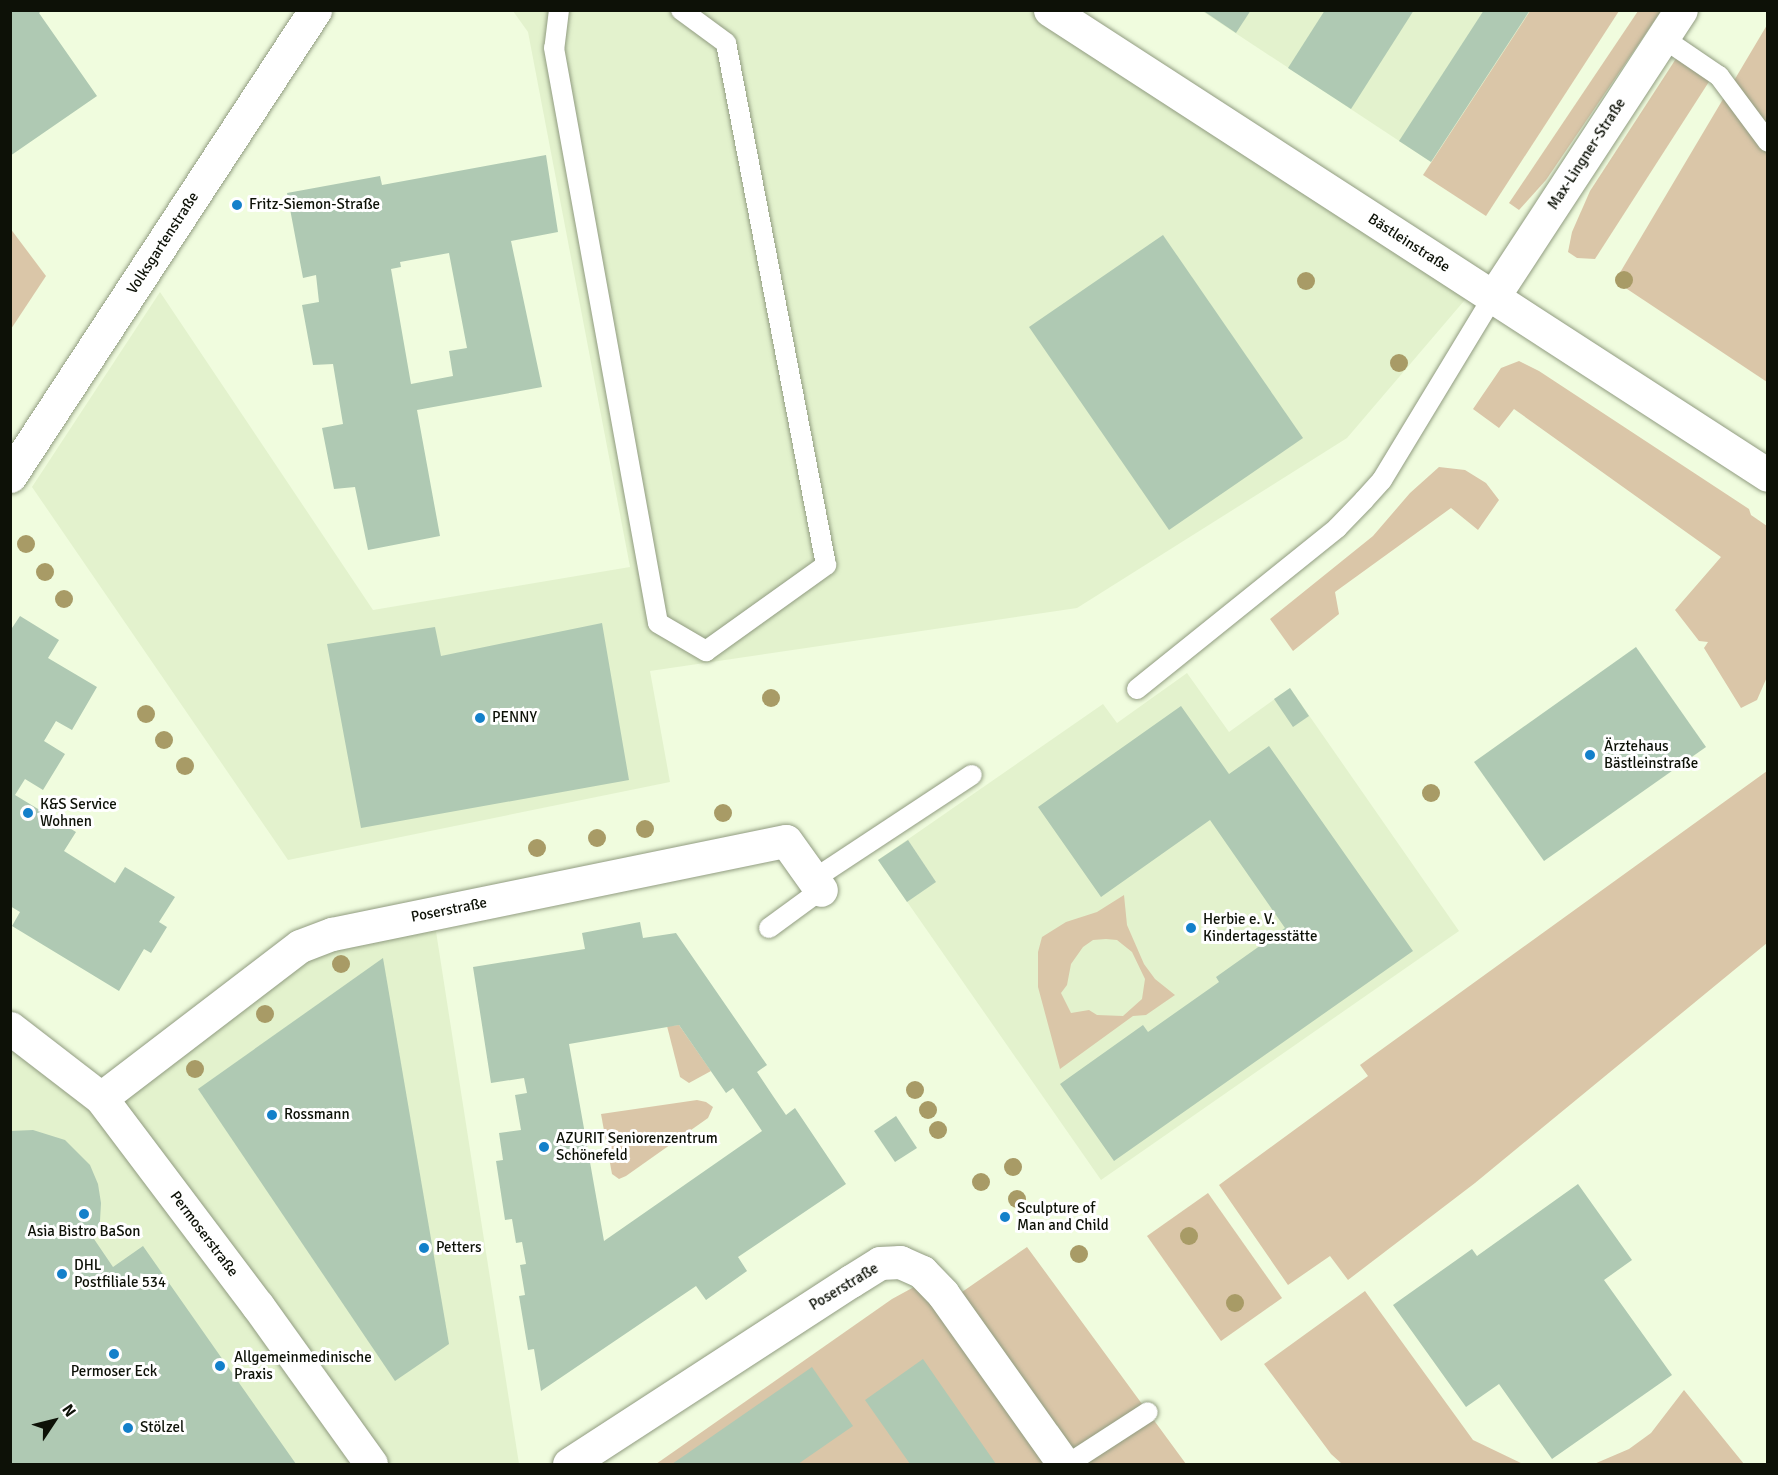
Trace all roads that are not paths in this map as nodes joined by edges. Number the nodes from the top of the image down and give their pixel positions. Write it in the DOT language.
graph roads {
  1 [pos="315,10"];
  2 [pos="559,10"];
  3 [pos="681,10"];
  4 [pos="1050,10"];
  5 [pos="1681,10"];
  6 [pos="1663,38"];
  7 [pos="1761,118"];
  8 [pos="1767,142"];
  9 [pos="1493,297"];
  10 [pos="1767,475"];
  11 [pos="10,476"];
  12 [pos="1137,690"];
  13 [pos="972,775"];
  14 [pos="818,885"];
  15 [pos="769,928"];
  16 [pos="10,1028"];
  17 [pos="101,1098"];
  18 [pos="1148,1412"];
  19 [pos="370,1464"];
  20 [pos="569,1464"];
  21 [pos="1066,1464"];
  1 -- 11 [label="street, Volksgartenstraße"];
  2 -- 3 [label="lane"];
  4 -- 9 [label="street, Bästleinstraße"];
  5 -- 6 [label="street, Max-Lingner-Straße"];
  6 -- 7 [label="lane"];
  6 -- 9 [label="street, Max-Lingner-Straße"];
  7 -- 8 [label="lane"];
  9 -- 10 [label="street, Bästleinstraße"];
  9 -- 12 [label="lane"];
  13 -- 14 [label="lane"];
  14 -- 15 [label="lane"];
  14 -- 17 [label="street, Poserstraße"];
  16 -- 17 [label="street, Permoserstraße"];
  17 -- 19 [label="street, Permoserstraße"];
  18 -- 21 [label="lane"];
  20 -- 21 [label="street, Poserstraße"];
}
